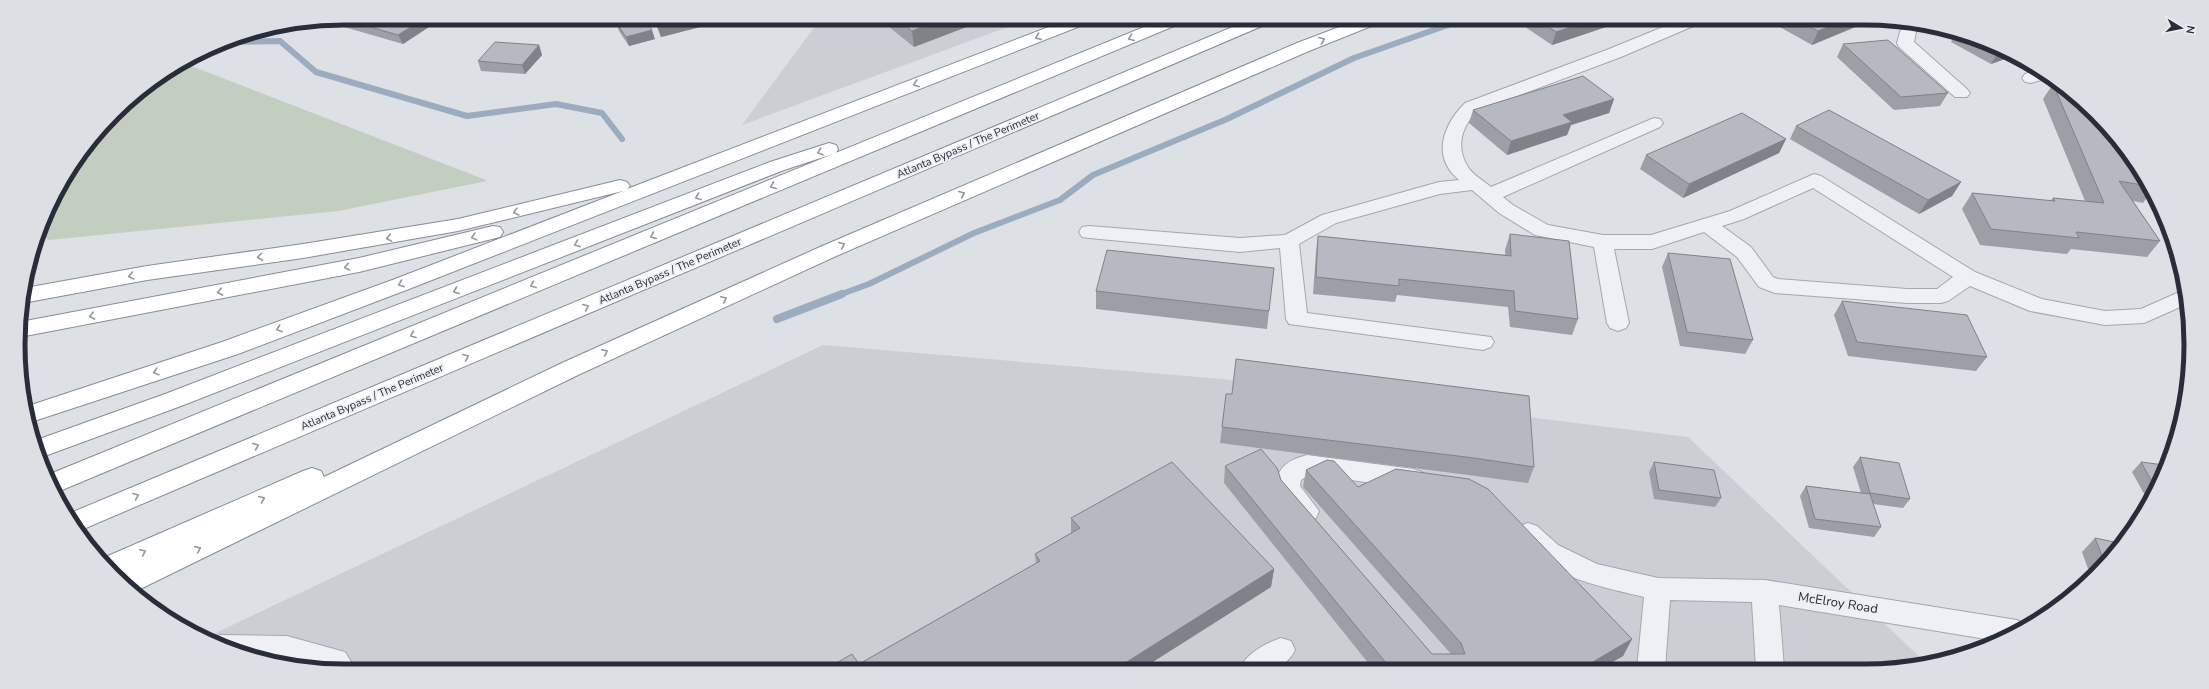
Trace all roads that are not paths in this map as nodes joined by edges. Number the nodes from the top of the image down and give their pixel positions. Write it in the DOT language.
graph roads {
  1 [pos="1069,25"];
  2 [pos="1163,25"];
  3 [pos="1251,25"];
  4 [pos="1325,25"];
  5 [pos="1360,25"];
  6 [pos="1682,25"];
  7 [pos="1910,29"];
  8 [pos="1029,81"];
  9 [pos="1961,93"];
  10 [pos="1654,123"];
  11 [pos="769,141"];
  12 [pos="1042,160"];
  13 [pos="672,179"];
  14 [pos="1483,190"];
  15 [pos="1706,225"];
  16 [pos="1089,232"];
  17 [pos="1289,241"];
  18 [pos="1603,242"];
  19 [pos="1968,277"];
  20 [pos="29,295"];
  21 [pos="2180,299"];
  22 [pos="1618,323"];
  23 [pos="26,329"];
  24 [pos="1483,342"];
  25 [pos="570,369"];
  26 [pos="33,413"];
  27 [pos="42,447"];
  28 [pos="56,481"];
  29 [pos="1437,482"];
  30 [pos="1509,514"];
  31 [pos="79,521"];
  32 [pos="1324,531"];
  33 [pos="114,565"];
  34 [pos="130,581"];
  35 [pos="1658,589"];
  36 [pos="1765,591"];
  37 [pos="2007,630"];
  38 [pos="243,647"];
  39 [pos="1281,650"];
  40 [pos="337,664"];
  41 [pos="1261,664"];
  42 [pos="1651,664"];
  43 [pos="1770,664"];
  1 -- 11 [label="highway, one-way"];
  2 -- 8 [label="highway, one-way"];
  31 -- 3 [label="highway, Atlanta Bypass / The Perimeter, one-way"];
  4 -- 12 [label="highway"];
  12 -- 5 [label="highway, one-way"];
  6 -- 14 [label="street"];
  7 -- 9 [label="street"];
  8 -- 27 [label="highway, one-way"];
  8 -- 28 [label="highway, one-way"];
  10 -- 14 [label="street"];
  11 -- 13 [label="highway"];
  11 -- 20 [label="highway, one-way"];
  25 -- 12 [label="highway, one-way"];
  13 -- 23 [label="highway, one-way"];
  13 -- 26 [label="highway, one-way"];
  14 -- 17 [label="street"];
  14 -- 18 [label="street"];
  15 -- 18 [label="street"];
  15 -- 19 [label="street"];
  15 -- 19 [label="street"];
  16 -- 17 [label="street"];
  17 -- 24 [label="street"];
  18 -- 22 [label="street"];
  19 -- 21 [label="street"];
  33 -- 25 [label="highway, one-way"];
  34 -- 25 [label="highway, one-way"];
  29 -- 32 [label="street"];
  30 -- 35 [label="street, McElroy Road"];
  35 -- 36 [label="street, McElroy Road"];
  35 -- 42 [label="street"];
  36 -- 37 [label="street, McElroy Road"];
  36 -- 43 [label="street"];
  38 -- 40 [label="street"];
  39 -- 41 [label="street"];
}
